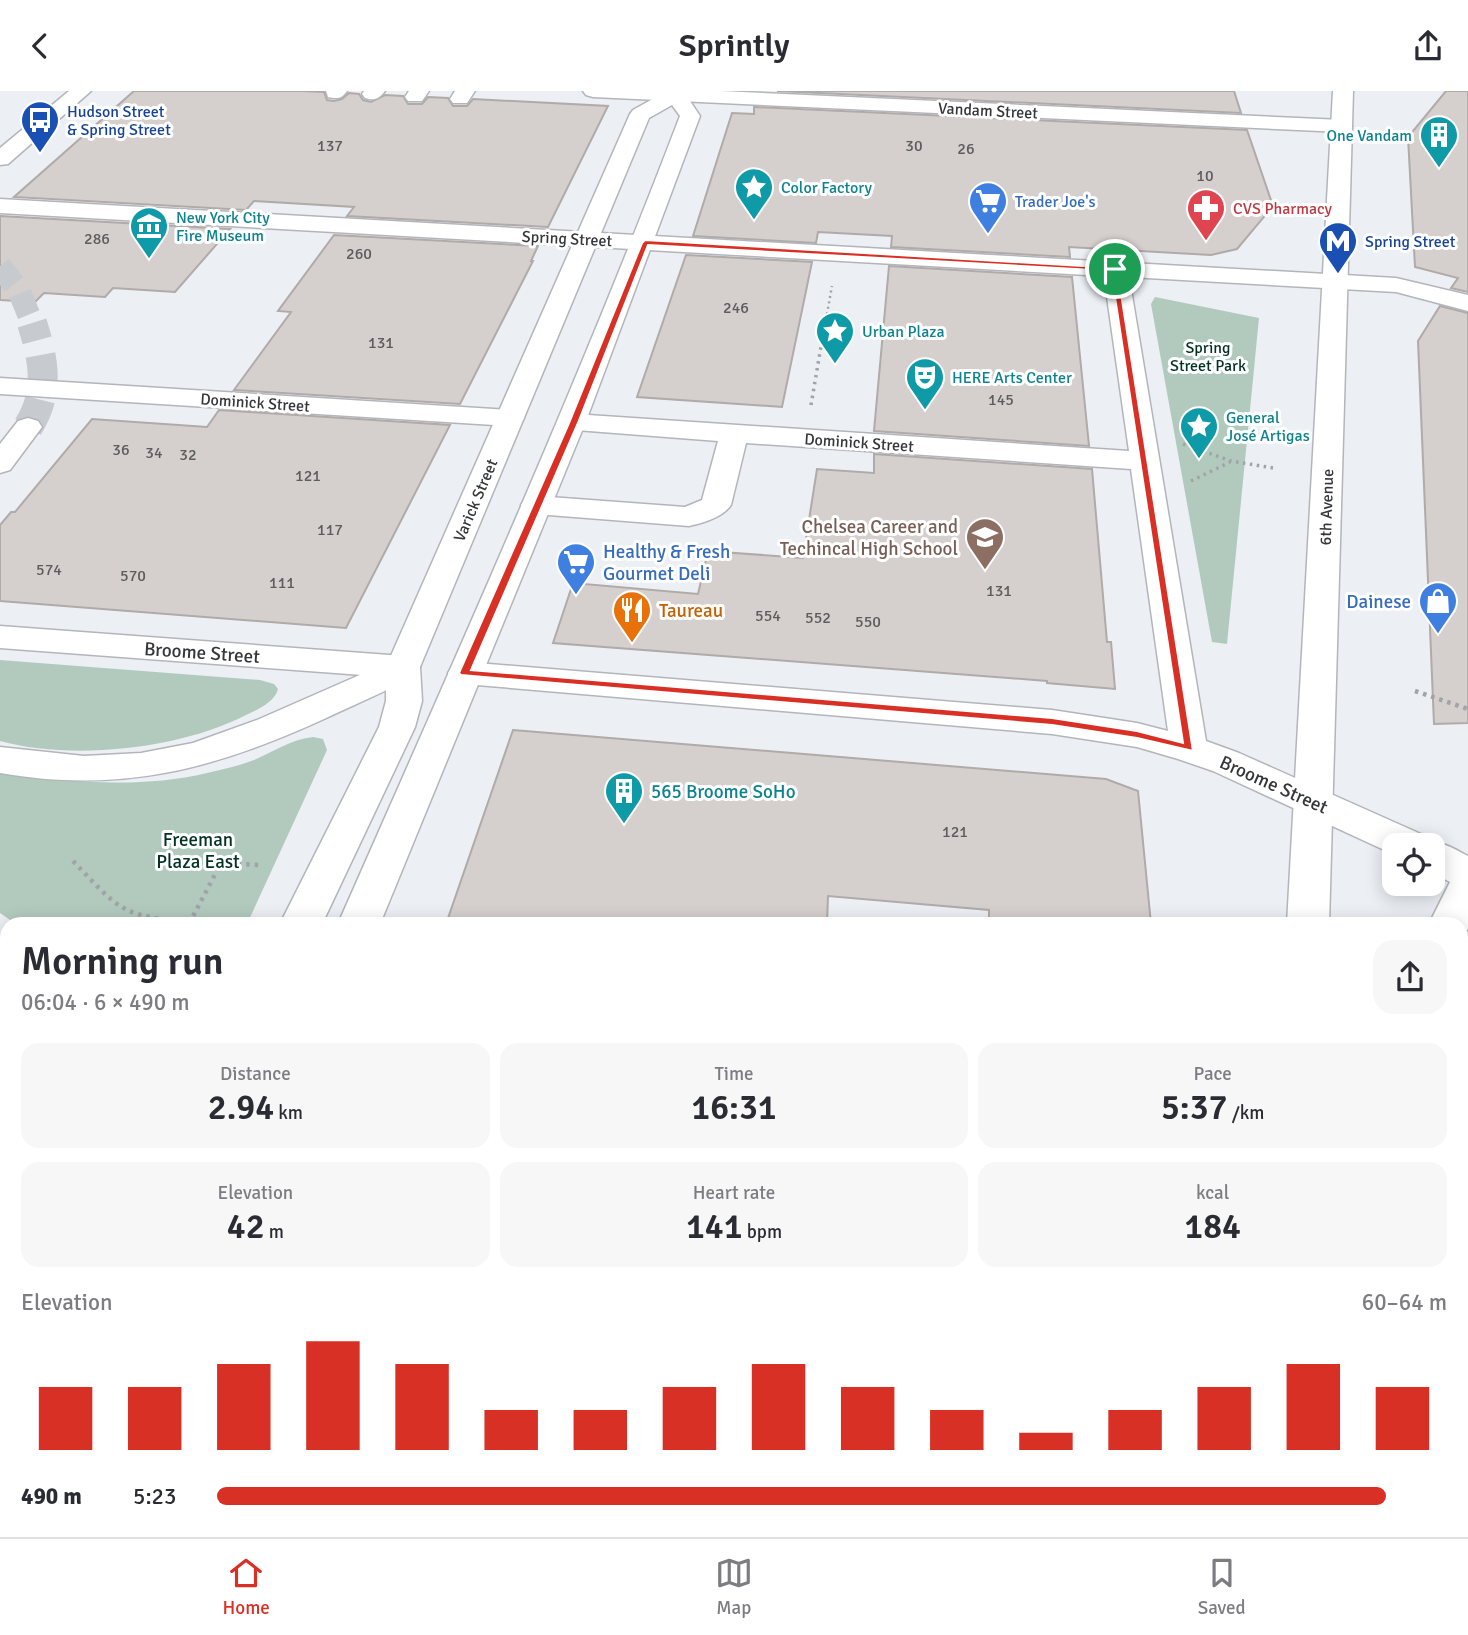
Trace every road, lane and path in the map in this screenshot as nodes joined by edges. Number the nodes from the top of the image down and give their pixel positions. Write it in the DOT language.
graph roads {
  1 [pos="81,91"];
  2 [pos="593,91"];
  3 [pos="1343,91"];
  4 [pos="677,93"];
  5 [pos="1342,126"];
  6 [pos="0,159"];
  7 [pos="0,206"];
  8 [pos="588,239"];
  9 [pos="645,243"];
  10 [pos="1115,269"];
  11 [pos="1335,282"];
  12 [pos="832,285"];
  13 [pos="1468,303"];
  14 [pos="0,386"];
  15 [pos="811,407"];
  16 [pos="510,418"];
  17 [pos="573,423"];
  18 [pos="28,427"];
  19 [pos="734,433"];
  20 [pos="1171,439"];
  21 [pos="1144,461"];
  22 [pos="1231,461"];
  23 [pos="0,464"];
  24 [pos="1273,468"];
  25 [pos="1190,481"];
  26 [pos="536,505"];
  27 [pos="0,637"];
  28 [pos="403,667"];
  29 [pos="465,673"];
  30 [pos="1415,691"];
  31 [pos="1468,709"];
  32 [pos="1189,749"];
  33 [pos="0,760"];
  34 [pos="1314,801"];
  35 [pos="1383,833"];
  36 [pos="73,861"];
  37 [pos="1445,862"];
  38 [pos="259,865"];
  39 [pos="1468,873"];
  40 [pos="1468,886"];
  41 [pos="141,917"];
  42 [pos="193,917"];
  43 [pos="304,917"];
  44 [pos="362,917"];
  45 [pos="1308,917"];
  46 [pos="1453,917"];
  1 -- 6 [label="main road"];
  2 -- 4 [label="main road, Vandam Street"];
  3 -- 5 [label="main road, 6th Avenue"];
  4 -- 5 [label="main road, Vandam Street"];
  4 -- 8 [label="main road, Varick Street"];
  4 -- 9 [label="main road"];
  5 -- 11 [label="main road, 6th Avenue"];
  7 -- 8 [label="main road, Spring Street"];
  8 -- 9 [label="main road, Spring Street"];
  8 -- 16 [label="main road, Varick Street"];
  9 -- 10 [label="main road, Spring Street"];
  9 -- 17 [label="main road"];
  10 -- 11 [label="main road, Spring Street"];
  10 -- 21 [label="main road"];
  11 -- 13 [label="main road, Spring Street"];
  11 -- 34 [label="main road, 6th Avenue"];
  12 -- 15 [label="path"];
  14 -- 16 [label="main road, Dominick Street"];
  16 -- 28 [label="main road, Varick Street"];
  17 -- 19 [label="main road, Dominick Street"];
  17 -- 26 [label="main road"];
  18 -- 23 [label="main road"];
  19 -- 21 [label="main road, Dominick Street"];
  19 -- 26 [label="main road"];
  20 -- 22 [label="path"];
  21 -- 32 [label="main road"];
  22 -- 24 [label="path"];
  22 -- 25 [label="path"];
  26 -- 29 [label="main road"];
  27 -- 28 [label="main road, Broome Street"];
  28 -- 33 [label="main road"];
  28 -- 43 [label="main road, Varick Street"];
  29 -- 32 [label="main road, Broome Street"];
  29 -- 44 [label="main road"];
  30 -- 31 [label="path"];
  32 -- 34 [label="main road, Broome Street"];
  34 -- 35 [label="main road, Broome Street"];
  34 -- 45 [label="main road, 6th Avenue"];
  36 -- 41 [label="path"];
  37 -- 39 [label="main road"];
  38 -- 42 [label="path"];
  40 -- 46 [label="main road"];
}
